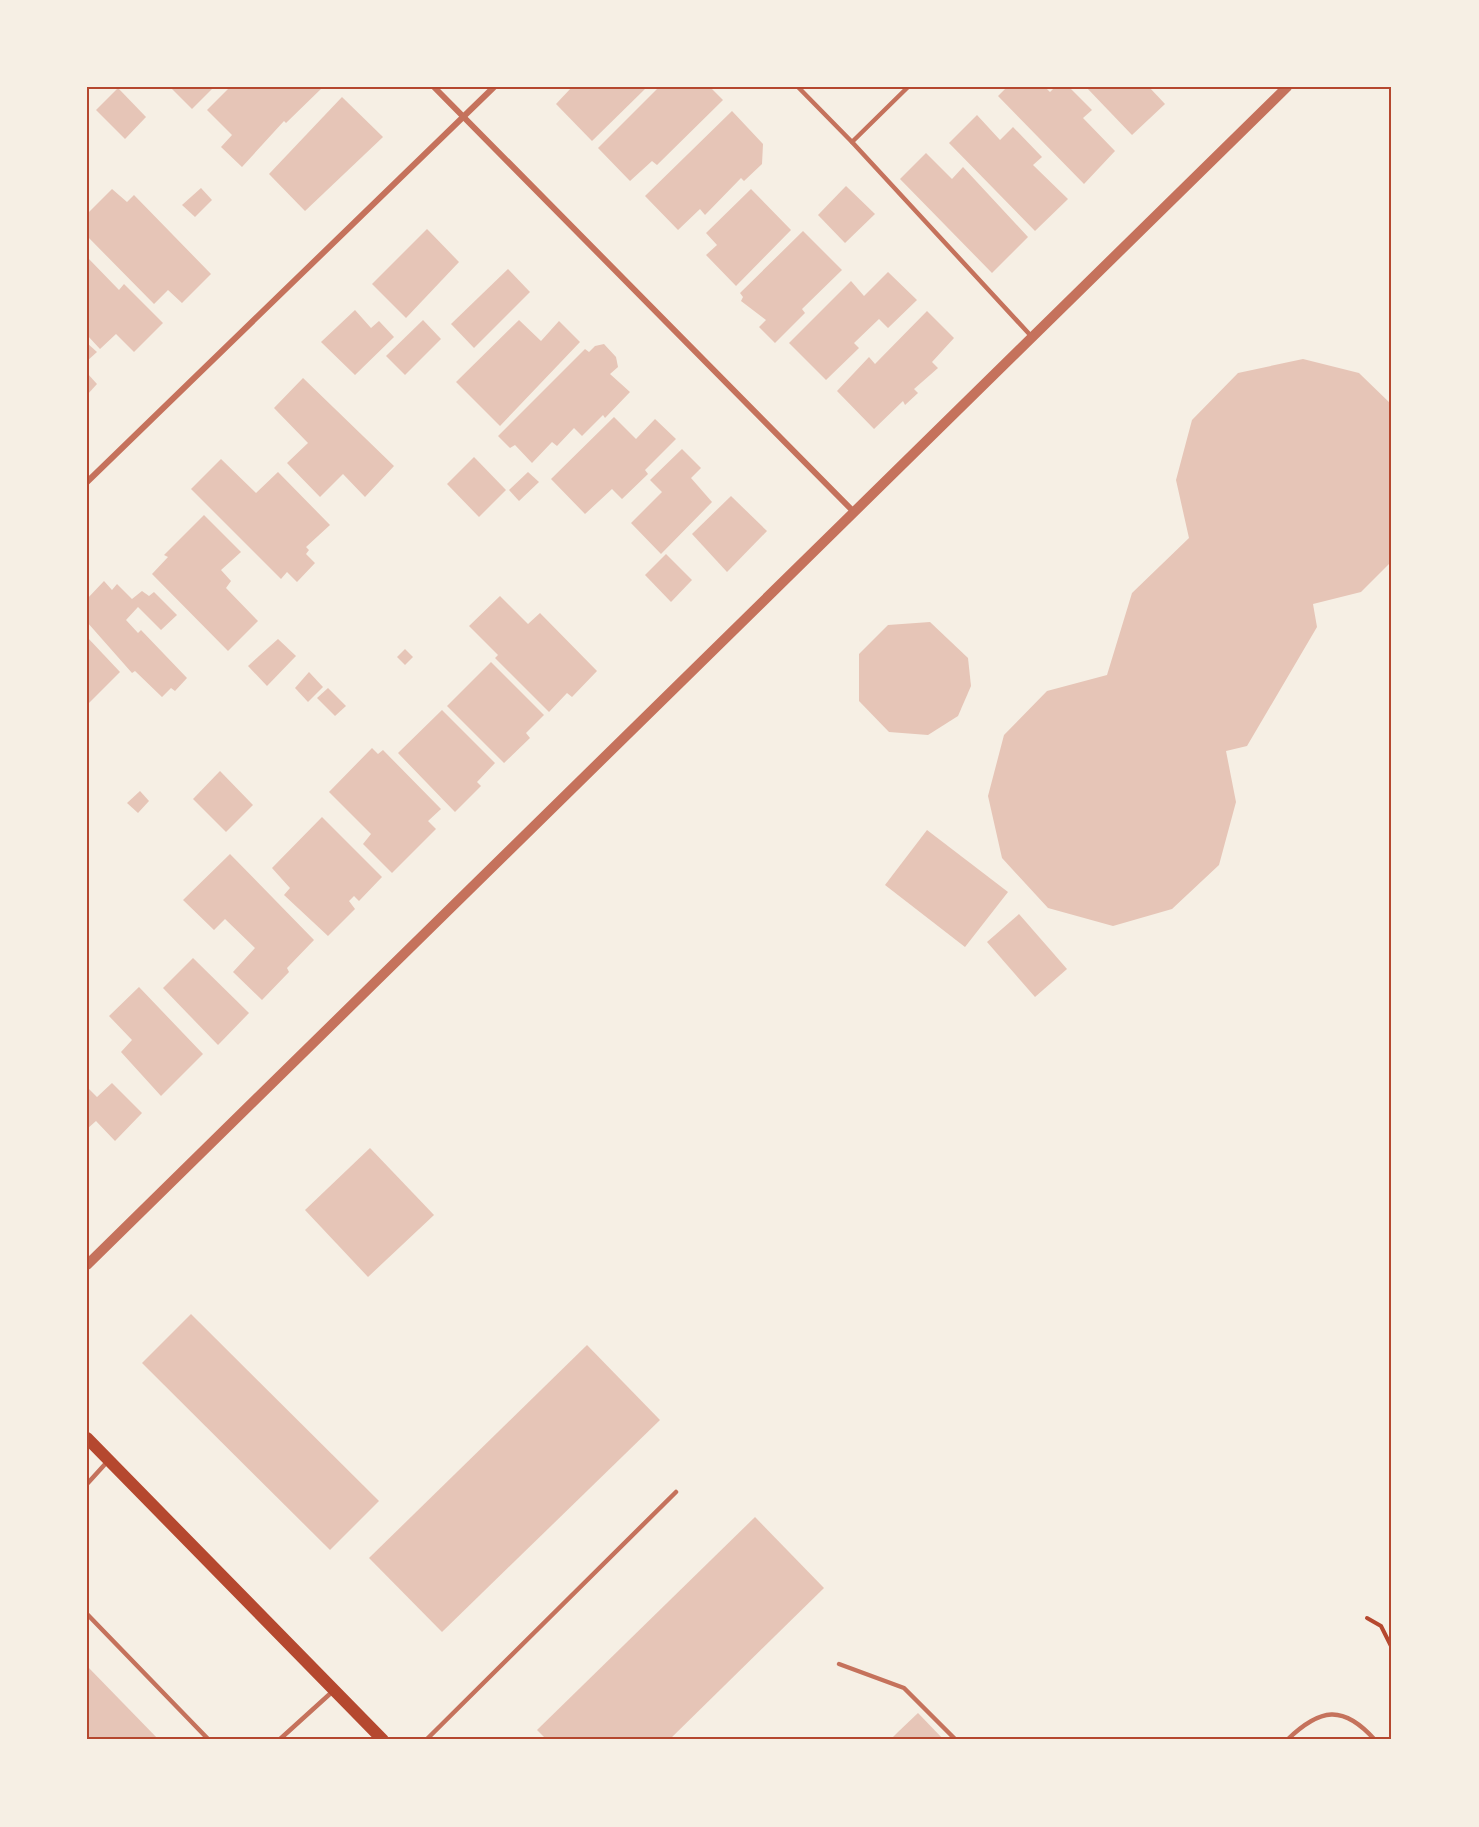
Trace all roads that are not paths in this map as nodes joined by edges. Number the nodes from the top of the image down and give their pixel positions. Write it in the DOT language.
graph roads {
  1 [pos="434,87"];
  2 [pos="494,87"];
  3 [pos="798,87"];
  4 [pos="908,87"];
  5 [pos="1287,87"];
  6 [pos="463,116"];
  7 [pos="852,142"];
  8 [pos="1032,338"];
  9 [pos="87,482"];
  10 [pos="853,511"];
  11 [pos="87,1265"];
  12 [pos="87,1438"];
  13 [pos="109,1460"];
  14 [pos="87,1484"];
  15 [pos="676,1492"];
  16 [pos="87,1614"];
  17 [pos="839,1664"];
  18 [pos="334,1690"];
  19 [pos="209,1740"];
  20 [pos="279,1740"];
  21 [pos="383,1740"];
  22 [pos="426,1740"];
  23 [pos="956,1740"];
  24 [pos="1287,1740"];
  25 [pos="1374,1740"];
  1 -- 6 [label="street"];
  2 -- 6 [label="street"];
  3 -- 7 [label="lane"];
  4 -- 7 [label="lane"];
  5 -- 8 [label="street"];
  6 -- 9 [label="street"];
  6 -- 10 [label="street"];
  7 -- 8 [label="lane"];
  8 -- 10 [label="street"];
  10 -- 11 [label="street"];
  12 -- 13 [label="main road"];
  13 -- 14 [label="lane"];
  13 -- 18 [label="main road"];
  15 -- 22 [label="lane"];
  16 -- 19 [label="lane"];
  17 -- 23 [label="lane"];
  18 -- 20 [label="lane"];
  18 -- 21 [label="main road"];
  24 -- 25 [label="lane"];
}
